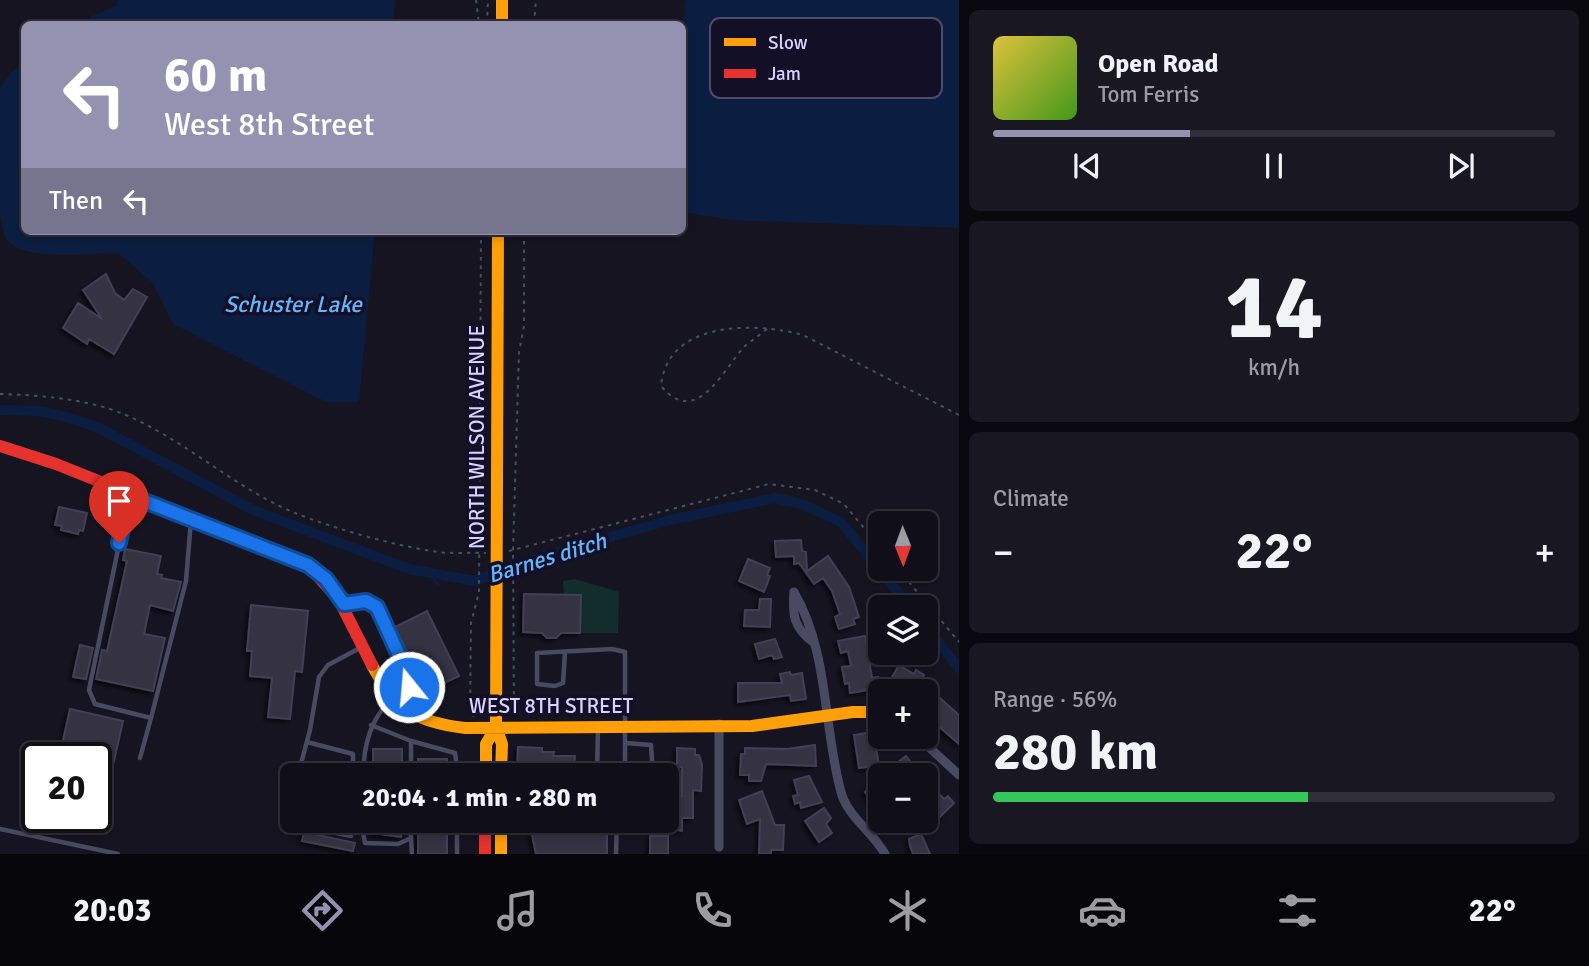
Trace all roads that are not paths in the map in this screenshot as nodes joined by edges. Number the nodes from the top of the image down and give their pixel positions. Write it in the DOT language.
graph roads {
  1 [pos="502,0"];
  2 [pos="502,21"];
  3 [pos="498,235"];
  4 [pos="0,446"];
  5 [pos="129,495"];
  6 [pos="191,520"];
  7 [pos="344,604"];
  8 [pos="814,643"];
  9 [pos="364,646"];
  10 [pos="565,653"];
  11 [pos="393,696"];
  12 [pos="868,712"];
  13 [pos="828,716"];
  14 [pos="151,718"];
  15 [pos="719,724"];
  16 [pos="372,725"];
  17 [pos="626,725"];
  18 [pos="598,726"];
  19 [pos="496,727"];
  20 [pos="411,741"];
  21 [pos="307,742"];
  22 [pos="626,743"];
  23 [pos="931,749"];
  24 [pos="140,758"];
  25 [pos="301,763"];
  26 [pos="353,763"];
  27 [pos="364,763"];
  28 [pos="411,763"];
  29 [pos="456,763"];
  30 [pos="486,763"];
  31 [pos="501,763"];
  32 [pos="597,763"];
  33 [pos="625,763"];
  34 [pos="652,763"];
  35 [pos="959,775"];
  36 [pos="0,829"];
  37 [pos="336,833"];
  38 [pos="351,833"];
  39 [pos="363,833"];
  40 [pos="409,833"];
  41 [pos="457,833"];
  42 [pos="485,833"];
  43 [pos="501,833"];
  44 [pos="617,833"];
  45 [pos="409,839"];
  46 [pos="719,847"];
  47 [pos="118,854"];
  48 [pos="412,854"];
  49 [pos="457,854"];
  50 [pos="485,854"];
  51 [pos="500,854"];
  52 [pos="616,854"];
  53 [pos="885,854"];
  1 -- 2 [label="street"];
  3 -- 19 [label="street, NORTH WILSON AVENUE"];
  4 -- 5 [label="street, WEST 8TH STREET"];
  5 -- 6 [label="street, WEST 8TH STREET"];
  5 -- 14 [label="lane"];
  6 -- 7 [label="street, WEST 8TH STREET"];
  6 -- 14 [label="lane"];
  7 -- 9 [label="street, WEST 8TH STREET"];
  7 -- 11 [label="lane"];
  8 -- 8 [label="street"];
  8 -- 13 [label="street"];
  9 -- 11 [label="street, WEST 8TH STREET"];
  9 -- 21 [label="lane"];
  10 -- 10 [label="lane"];
  10 -- 17 [label="lane"];
  11 -- 16 [label="lane"];
  11 -- 19 [label="street, WEST 8TH STREET"];
  12 -- 13 [label="street, WEST 8TH STREET"];
  13 -- 15 [label="street, WEST 8TH STREET"];
  13 -- 53 [label="street"];
  14 -- 24 [label="lane"];
  15 -- 17 [label="street, WEST 8TH STREET"];
  15 -- 46 [label="street"];
  16 -- 20 [label="lane"];
  16 -- 27 [label="lane"];
  17 -- 18 [label="street, WEST 8TH STREET"];
  17 -- 22 [label="lane"];
  18 -- 19 [label="street, WEST 8TH STREET"];
  18 -- 32 [label="lane"];
  19 -- 30 [label="street, NORTH WILSON AVENUE"];
  19 -- 31 [label="street, NORTH WILSON AVENUE"];
  20 -- 28 [label="lane"];
  20 -- 29 [label="lane"];
  21 -- 25 [label="lane"];
  21 -- 26 [label="lane"];
  22 -- 33 [label="lane"];
  22 -- 34 [label="lane"];
  23 -- 35 [label="street"];
  36 -- 47 [label="lane"];
  37 -- 38 [label="lane"];
  39 -- 45 [label="lane"];
  40 -- 45 [label="lane"];
  41 -- 49 [label="lane"];
  42 -- 50 [label="street"];
  43 -- 51 [label="street"];
  44 -- 52 [label="lane"];
  45 -- 48 [label="lane"];
}
